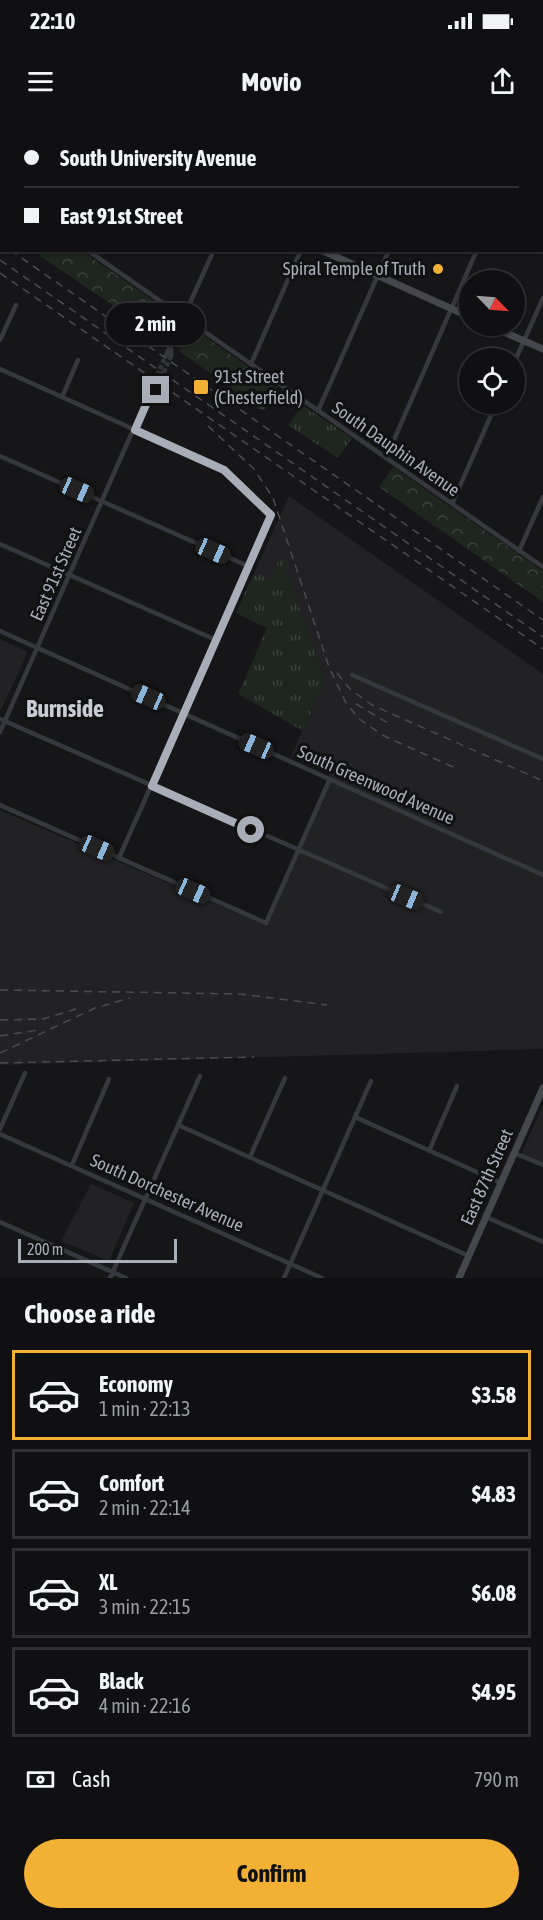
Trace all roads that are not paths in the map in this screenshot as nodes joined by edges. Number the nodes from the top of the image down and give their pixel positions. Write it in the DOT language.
graph roads {
  1 [pos="90,252"];
  2 [pos="213,252"];
  3 [pos="300,252"];
  4 [pos="325,252"];
  5 [pos="388,252"];
  6 [pos="476,252"];
  7 [pos="378,276"];
  8 [pos="543,298"];
  9 [pos="15,305"];
  10 [pos="451,308"];
  11 [pos="459,311"];
  12 [pos="184,318"];
  13 [pos="512,336"];
  14 [pos="0,340"];
  15 [pos="524,341"];
  16 [pos="521,348"];
  17 [pos="543,349"];
  18 [pos="169,354"];
  19 [pos="78,360"];
  20 [pos="251,364"];
  21 [pos="0,369"];
  22 [pos="153,390"];
  23 [pos="62,397"];
  24 [pos="318,411"];
  25 [pos="492,414"];
  26 [pos="135,430"];
  27 [pos="0,456"];
  28 [pos="386,458"];
  29 [pos="543,497"];
  30 [pos="103,502"];
  31 [pos="452,504"];
  32 [pos="0,544"];
  33 [pos="519,551"];
  34 [pos="250,567"];
  35 [pos="543,567"];
  36 [pos="70,575"];
  37 [pos="0,631"];
  38 [pos="216,640"];
  39 [pos="38,648"];
  40 [pos="352,675"];
  41 [pos="184,714"];
  42 [pos="3,720"];
  43 [pos="0,732"];
  44 [pos="543,759"];
  45 [pos="330,779"];
  46 [pos="152,786"];
  47 [pos="0,805"];
  48 [pos="298,850"];
  49 [pos="119,858"];
  50 [pos="543,875"];
  51 [pos="441,912"];
  52 [pos="25,1073"];
  53 [pos="200,1076"];
  54 [pos="285,1078"];
  55 [pos="109,1079"];
  56 [pos="371,1081"];
  57 [pos="457,1086"];
  58 [pos="543,1088"];
  59 [pos="356,1118"];
  60 [pos="178,1125"];
  61 [pos="0,1129"];
  62 [pos="0,1134"];
  63 [pos="429,1150"];
  64 [pos="514,1152"];
  65 [pos="250,1157"];
  66 [pos="72,1165"];
  67 [pos="543,1165"];
  68 [pos="501,1183"];
  69 [pos="324,1190"];
  70 [pos="146,1198"];
  71 [pos="486,1217"];
  72 [pos="0,1222"];
  73 [pos="543,1242"];
  74 [pos="469,1256"];
  75 [pos="291,1264"];
  76 [pos="113,1272"];
  77 [pos="110,1278"];
  78 [pos="126,1278"];
  79 [pos="285,1278"];
  80 [pos="322,1278"];
  81 [pos="459,1278"];
  1 -- 12 [label="street, South Dauphin Avenue"];
  2 -- 12 [label="street"];
  3 -- 20 [label="street"];
  4 -- 7 [label="main road"];
  5 -- 7 [label="street"];
  6 -- 10 [label="street"];
  7 -- 10 [label="main road"];
  7 -- 24 [label="street"];
  8 -- 15 [label="street"];
  9 -- 14 [label="street"];
  10 -- 11 [label="main road"];
  10 -- 28 [label="street"];
  12 -- 18 [label="street"];
  12 -- 20 [label="street, South Dauphin Avenue"];
  13 -- 15 [label="main road"];
  15 -- 16 [label="street"];
  15 -- 17 [label="main road"];
  19 -- 23 [label="street"];
  20 -- 24 [label="street, South Dauphin Avenue"];
  21 -- 23 [label="street"];
  22 -- 26 [label="street, East 91st Street"];
  23 -- 26 [label="street"];
  24 -- 28 [label="street, South Dauphin Avenue"];
  25 -- 31 [label="street"];
  26 -- 30 [label="street, East 91st Street"];
  26 -- 34 [label="street"];
  27 -- 30 [label="street"];
  28 -- 31 [label="street, South Dauphin Avenue"];
  29 -- 33 [label="street"];
  30 -- 34 [label="street"];
  30 -- 36 [label="street, East 91st Street"];
  31 -- 33 [label="street, South Dauphin Avenue"];
  32 -- 36 [label="street"];
  33 -- 35 [label="street, South Dauphin Avenue"];
  34 -- 38 [label="street"];
  36 -- 38 [label="street"];
  36 -- 39 [label="street, East 91st Street"];
  37 -- 39 [label="street, South Greenwood Avenue"];
  38 -- 41 [label="street"];
  39 -- 41 [label="street, South Greenwood Avenue"];
  39 -- 42 [label="street, East 91st Street"];
  40 -- 44 [label="street"];
  41 -- 45 [label="street, South Greenwood Avenue"];
  41 -- 46 [label="street"];
  42 -- 43 [label="street, East 91st Street"];
  42 -- 46 [label="street"];
  45 -- 48 [label="street"];
  45 -- 50 [label="street, South Greenwood Avenue"];
  46 -- 48 [label="street"];
  46 -- 49 [label="street"];
  47 -- 49 [label="street"];
  48 -- 49 [label="street"];
  48 -- 51 [label="street"];
  52 -- 61 [label="street"];
  53 -- 60 [label="street"];
  54 -- 65 [label="street"];
  55 -- 66 [label="street"];
  56 -- 59 [label="street"];
  57 -- 63 [label="street"];
  58 -- 64 [label="main road, East 87th Street"];
  59 -- 63 [label="street"];
  59 -- 69 [label="street"];
  60 -- 65 [label="street"];
  60 -- 70 [label="street"];
  62 -- 66 [label="street, South Dorchester Avenue"];
  63 -- 68 [label="street"];
  64 -- 67 [label="street"];
  64 -- 68 [label="main road, East 87th Street"];
  65 -- 69 [label="street"];
  66 -- 70 [label="street, South Dorchester Avenue"];
  68 -- 71 [label="main road, East 87th Street"];
  69 -- 74 [label="street"];
  69 -- 75 [label="street"];
  70 -- 75 [label="street, South Dorchester Avenue"];
  70 -- 76 [label="street"];
  71 -- 73 [label="street"];
  71 -- 74 [label="main road, East 87th Street"];
  72 -- 76 [label="street"];
  74 -- 81 [label="main road, East 87th Street"];
  75 -- 79 [label="street"];
  75 -- 80 [label="street, South Dorchester Avenue"];
  76 -- 77 [label="street"];
  76 -- 78 [label="street"];
}
